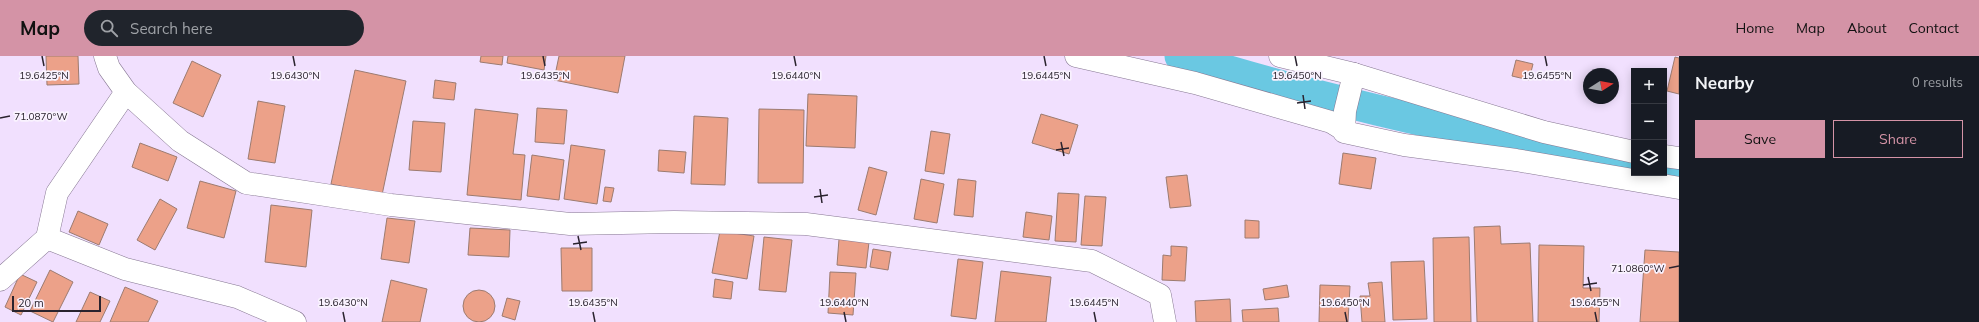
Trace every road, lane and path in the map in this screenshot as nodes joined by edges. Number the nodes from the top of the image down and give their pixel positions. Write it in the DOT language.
graph roads {
  1 [pos="105,56"];
  2 [pos="1076,56"];
  3 [pos="1280,56"];
  4 [pos="1352,80"];
  5 [pos="126,92"];
  6 [pos="1344,120"];
  7 [pos="1631,151"];
  8 [pos="1667,156"];
  9 [pos="1679,158"];
  10 [pos="1679,188"];
  11 [pos="47,238"];
  12 [pos="0,280"];
  13 [pos="295,322"];
  14 [pos="1165,322"];
  1 -- 5 [label="street"];
  2 -- 6 [label="street"];
  3 -- 4 [label="street"];
  4 -- 6 [label="street"];
  4 -- 7 [label="street"];
  5 -- 11 [label="street"];
  5 -- 14 [label="street"];
  6 -- 10 [label="street"];
  8 -- 9 [label="street"];
  11 -- 12 [label="street"];
  11 -- 13 [label="street"];
}
